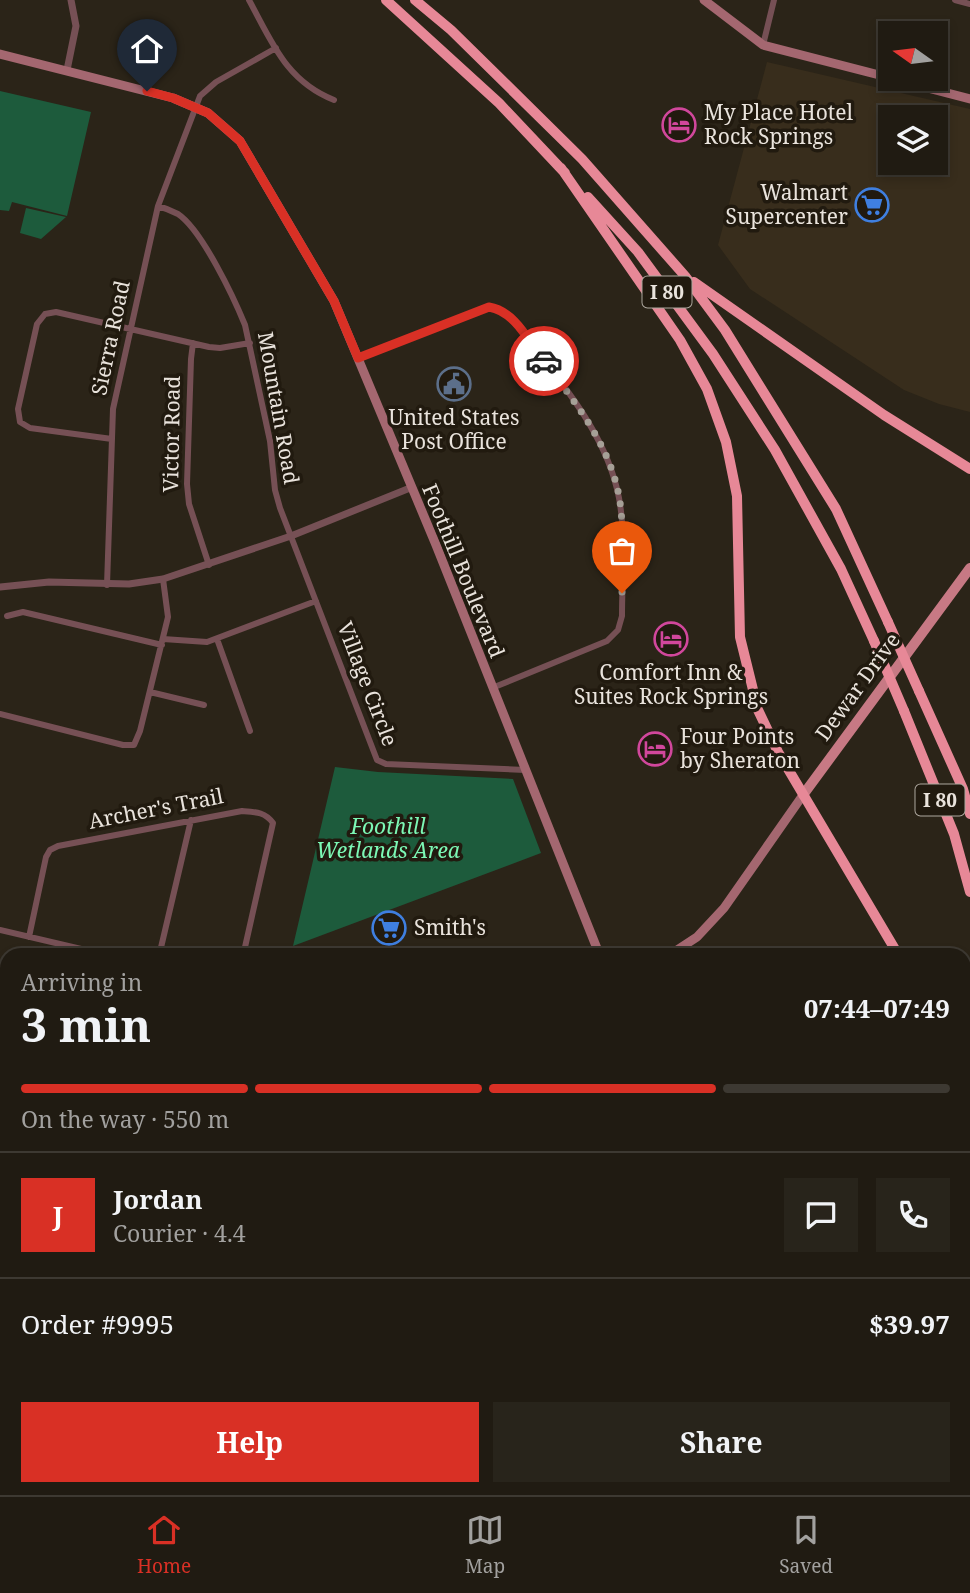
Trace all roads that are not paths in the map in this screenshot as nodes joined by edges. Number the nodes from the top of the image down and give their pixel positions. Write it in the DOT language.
graph roads {
  1 [pos="71,0"];
  2 [pos="249,0"];
  3 [pos="386,0"];
  4 [pos="415,0"];
  5 [pos="774,0"];
  6 [pos="955,0"];
  7 [pos="707,1"];
  8 [pos="970,4"];
  9 [pos="763,45"];
  10 [pos="276,48"];
  11 [pos="0,54"];
  12 [pos="67,70"];
  13 [pos="878,74"];
  14 [pos="940,91"];
  15 [pos="970,99"];
  16 [pos="334,100"];
  17 [pos="195,107"];
  18 [pos="561,168"];
  19 [pos="158,205"];
  20 [pos="685,276"];
  21 [pos="129,328"];
  22 [pos="193,343"];
  23 [pos="250,343"];
  24 [pos="358,358"];
  25 [pos="111,439"];
  26 [pos="968,467"];
  27 [pos="410,488"];
  28 [pos="291,536"];
  29 [pos="209,565"];
  30 [pos="970,568"];
  31 [pos="163,579"];
  32 [pos="107,584"];
  33 [pos="0,587"];
  34 [pos="316,601"];
  35 [pos="7,616"];
  36 [pos="217,639"];
  37 [pos="162,642"];
  38 [pos="492,688"];
  39 [pos="150,692"];
  40 [pos="204,705"];
  41 [pos="0,714"];
  42 [pos="250,731"];
  43 [pos="525,769"];
  44 [pos="803,795"];
  45 [pos="970,814"];
  46 [pos="191,820"];
  47 [pos="970,892"];
  48 [pos="0,930"];
  49 [pos="29,937"];
  50 [pos="76,948"];
  51 [pos="161,948"];
  52 [pos="245,948"];
  53 [pos="597,948"];
  54 [pos="680,948"];
  55 [pos="895,948"];
  1 -- 12 [label="street"];
  2 -- 10 [label="street"];
  3 -- 18 [label="highway, I 80"];
  4 -- 20 [label="highway, I 80"];
  5 -- 9 [label="street"];
  6 -- 8 [label="street"];
  7 -- 9 [label="main road"];
  9 -- 13 [label="main road"];
  10 -- 16 [label="street"];
  10 -- 17 [label="street"];
  11 -- 12 [label="main road, Foothill Boulevard"];
  12 -- 17 [label="main road, Foothill Boulevard"];
  14 -- 15 [label="main road"];
  17 -- 19 [label="street, Sierra Road"];
  17 -- 24 [label="main road, Foothill Boulevard"];
  18 -- 44 [label="highway"];
  18 -- 47 [label="highway, I 80, bridge"];
  19 -- 21 [label="street, Sierra Road"];
  19 -- 23 [label="street, Mountain Road"];
  20 -- 26 [label="highway"];
  20 -- 45 [label="highway, I 80, bridge"];
  21 -- 22 [label="street"];
  21 -- 25 [label="street, Sierra Road"];
  21 -- 25 [label="street"];
  22 -- 23 [label="street"];
  22 -- 29 [label="street, Victor Road"];
  23 -- 28 [label="street, Mountain Road"];
  24 -- 27 [label="main road, Foothill Boulevard"];
  24 -- 38 [label="street"];
  25 -- 32 [label="street, Sierra Road"];
  27 -- 28 [label="street"];
  27 -- 38 [label="main road, Foothill Boulevard"];
  28 -- 29 [label="street"];
  28 -- 34 [label="street, Mountain Road"];
  29 -- 31 [label="street"];
  30 -- 44 [label="main road, Dewar Drive"];
  31 -- 32 [label="street"];
  31 -- 37 [label="street"];
  32 -- 33 [label="street"];
  34 -- 36 [label="street"];
  34 -- 43 [label="street, Village Circle"];
  35 -- 37 [label="street"];
  36 -- 37 [label="street"];
  36 -- 42 [label="street"];
  37 -- 39 [label="street"];
  38 -- 43 [label="main road, Foothill Boulevard"];
  39 -- 40 [label="street"];
  39 -- 41 [label="street"];
  43 -- 53 [label="main road, Foothill Boulevard"];
  44 -- 54 [label="main road, Dewar Drive"];
  44 -- 55 [label="highway"];
  46 -- 49 [label="street, Archer's Trail"];
  46 -- 51 [label="street"];
  46 -- 52 [label="street, Archer's Trail"];
  48 -- 49 [label="street"];
  49 -- 50 [label="street"];
}
